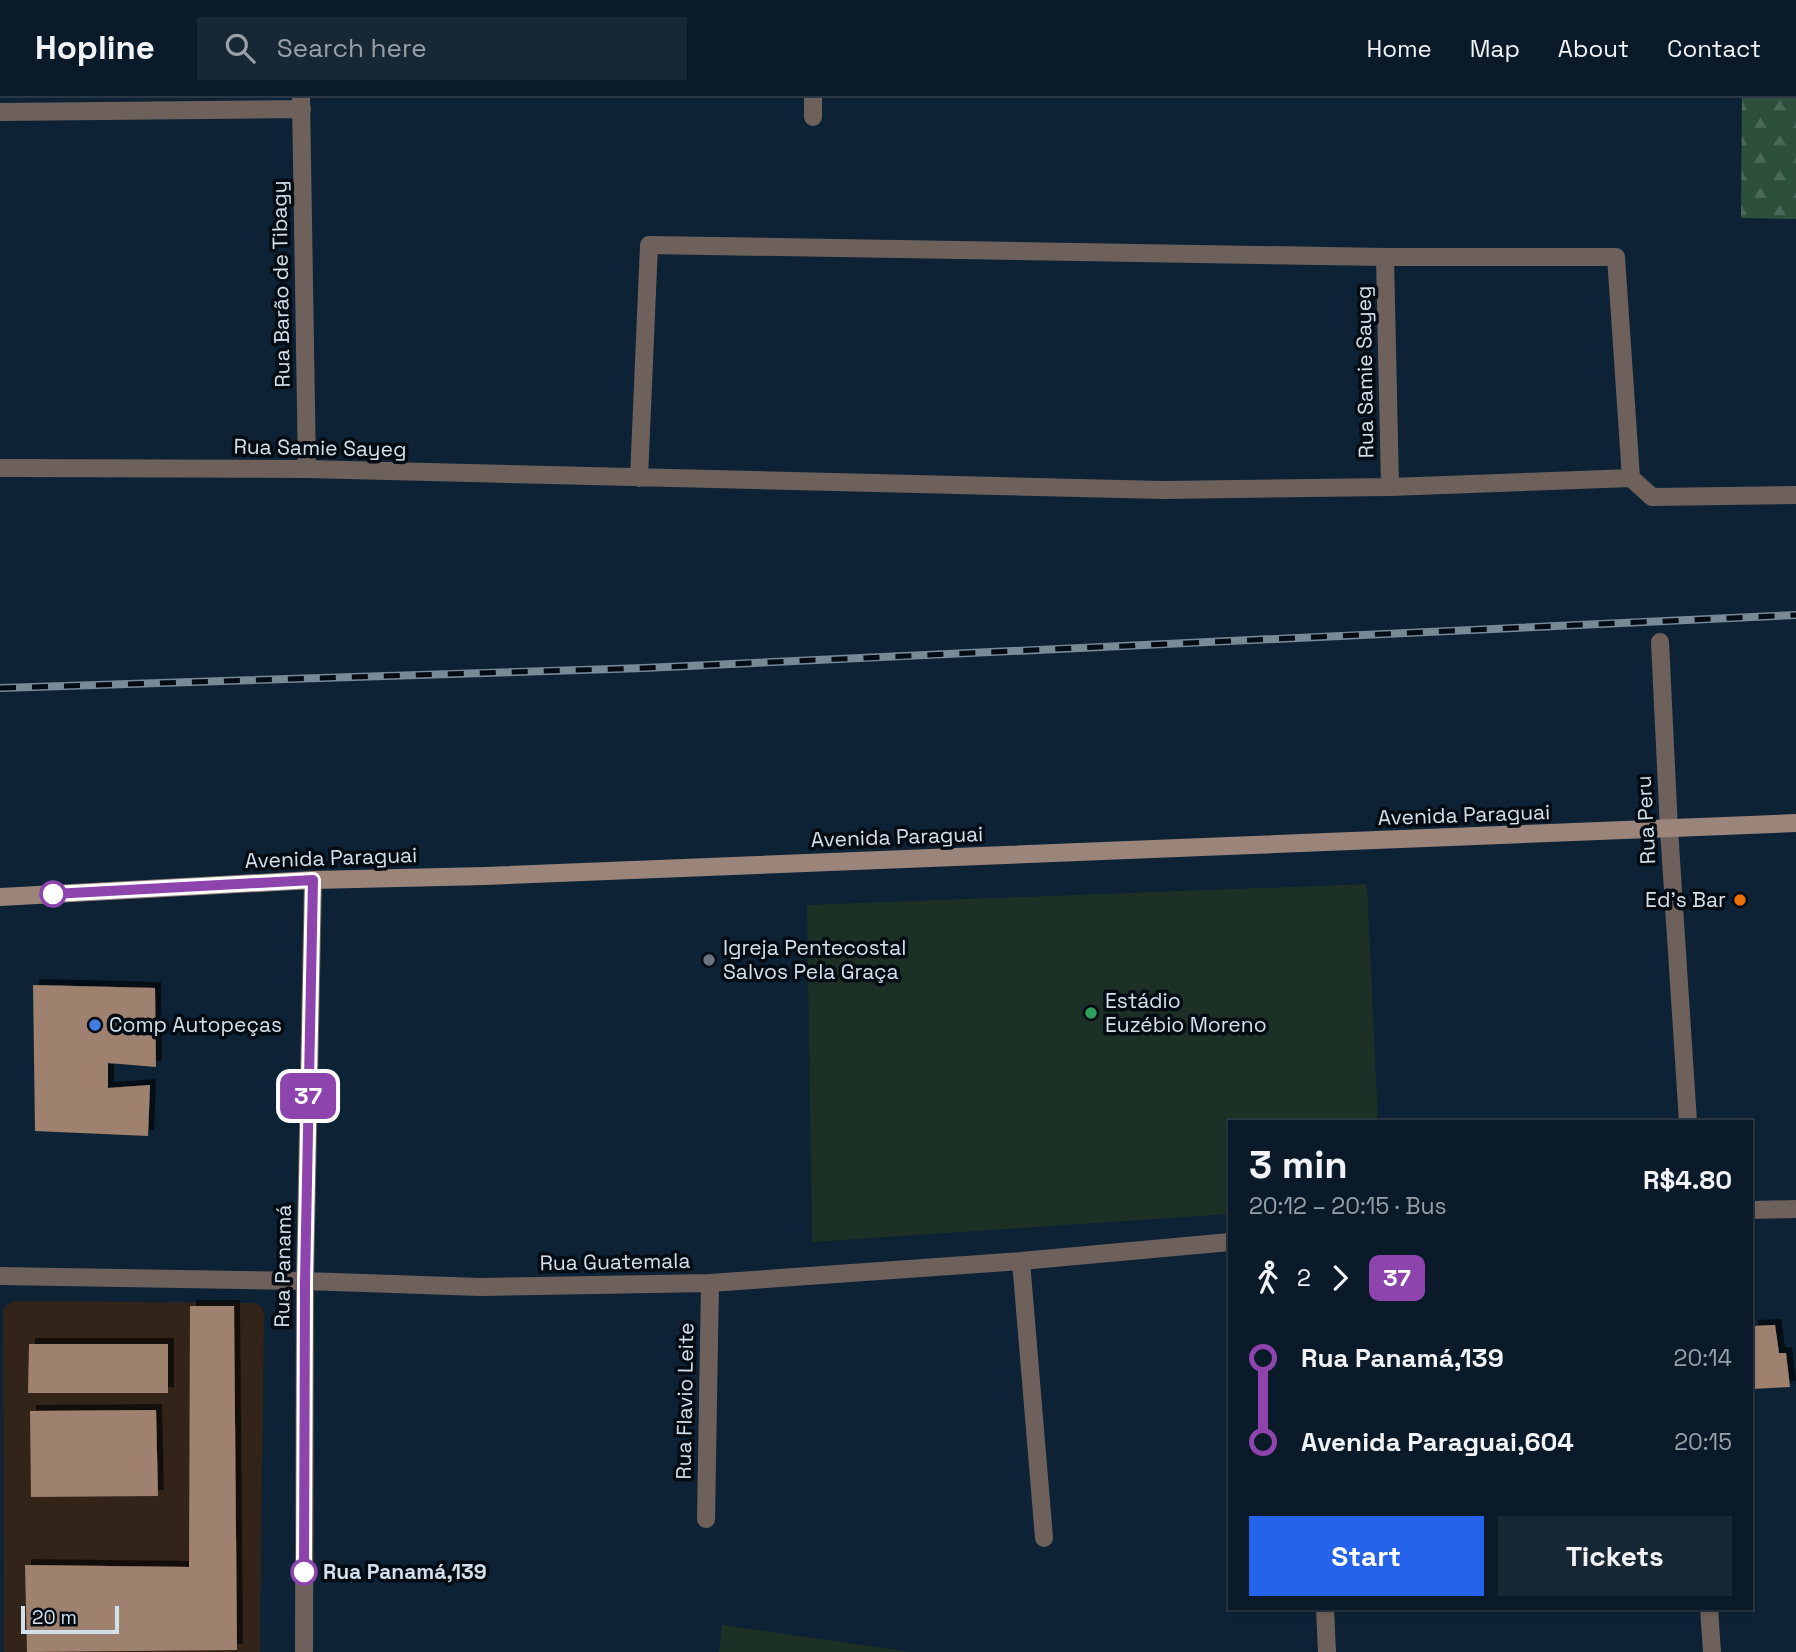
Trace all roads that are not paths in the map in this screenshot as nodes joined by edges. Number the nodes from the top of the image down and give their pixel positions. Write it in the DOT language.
graph roads {
  1 [pos="813,98"];
  2 [pos="302,103"];
  3 [pos="0,112"];
  4 [pos="813,117"];
  5 [pos="1385,257"];
  6 [pos="0,468"];
  7 [pos="306,469"];
  8 [pos="639,478"];
  9 [pos="1631,478"];
  10 [pos="1390,487"];
  11 [pos="1796,495"];
  12 [pos="1660,642"];
  13 [pos="1796,823"];
  14 [pos="1669,829"];
  15 [pos="313,880"];
  16 [pos="0,897"];
  17 [pos="1688,1120"];
  18 [pos="1796,1209"];
  19 [pos="1753,1210"];
  20 [pos="1228,1242"];
  21 [pos="1021,1261"];
  22 [pos="0,1276"];
  23 [pos="305,1281"];
  24 [pos="710,1283"];
  25 [pos="706,1519"];
  26 [pos="1044,1538"];
  27 [pos="1325,1610"];
  28 [pos="1709,1610"];
  29 [pos="304,1652"];
  30 [pos="1327,1652"];
  31 [pos="1712,1652"];
  1 -- 4 [label="street"];
  2 -- 3 [label="street"];
  2 -- 7 [label="street, Rua Barão de Tibagy"];
  5 -- 8 [label="street"];
  5 -- 9 [label="street"];
  5 -- 10 [label="street, Rua Samie Sayeg"];
  6 -- 7 [label="street, Rua Samie Sayeg"];
  7 -- 8 [label="street, Rua Samie Sayeg"];
  8 -- 10 [label="street, Rua Samie Sayeg"];
  9 -- 10 [label="street, Rua Samie Sayeg"];
  9 -- 11 [label="street"];
  12 -- 14 [label="street, Rua Peru"];
  13 -- 14 [label="street, Avenida Paraguai"];
  14 -- 15 [label="street, Avenida Paraguai"];
  14 -- 17 [label="street, Rua Peru"];
  15 -- 16 [label="street, Avenida Paraguai"];
  15 -- 23 [label="street, Rua Panamá"];
  18 -- 19 [label="street"];
  20 -- 21 [label="street, Rua Guatemala"];
  21 -- 24 [label="street, Rua Guatemala"];
  21 -- 26 [label="street"];
  22 -- 23 [label="street, Rua Guatemala"];
  23 -- 24 [label="street, Rua Guatemala"];
  23 -- 29 [label="street, Rua Panamá"];
  24 -- 25 [label="street, Rua Flavio Leite"];
  27 -- 30 [label="street"];
  28 -- 31 [label="street"];
}
